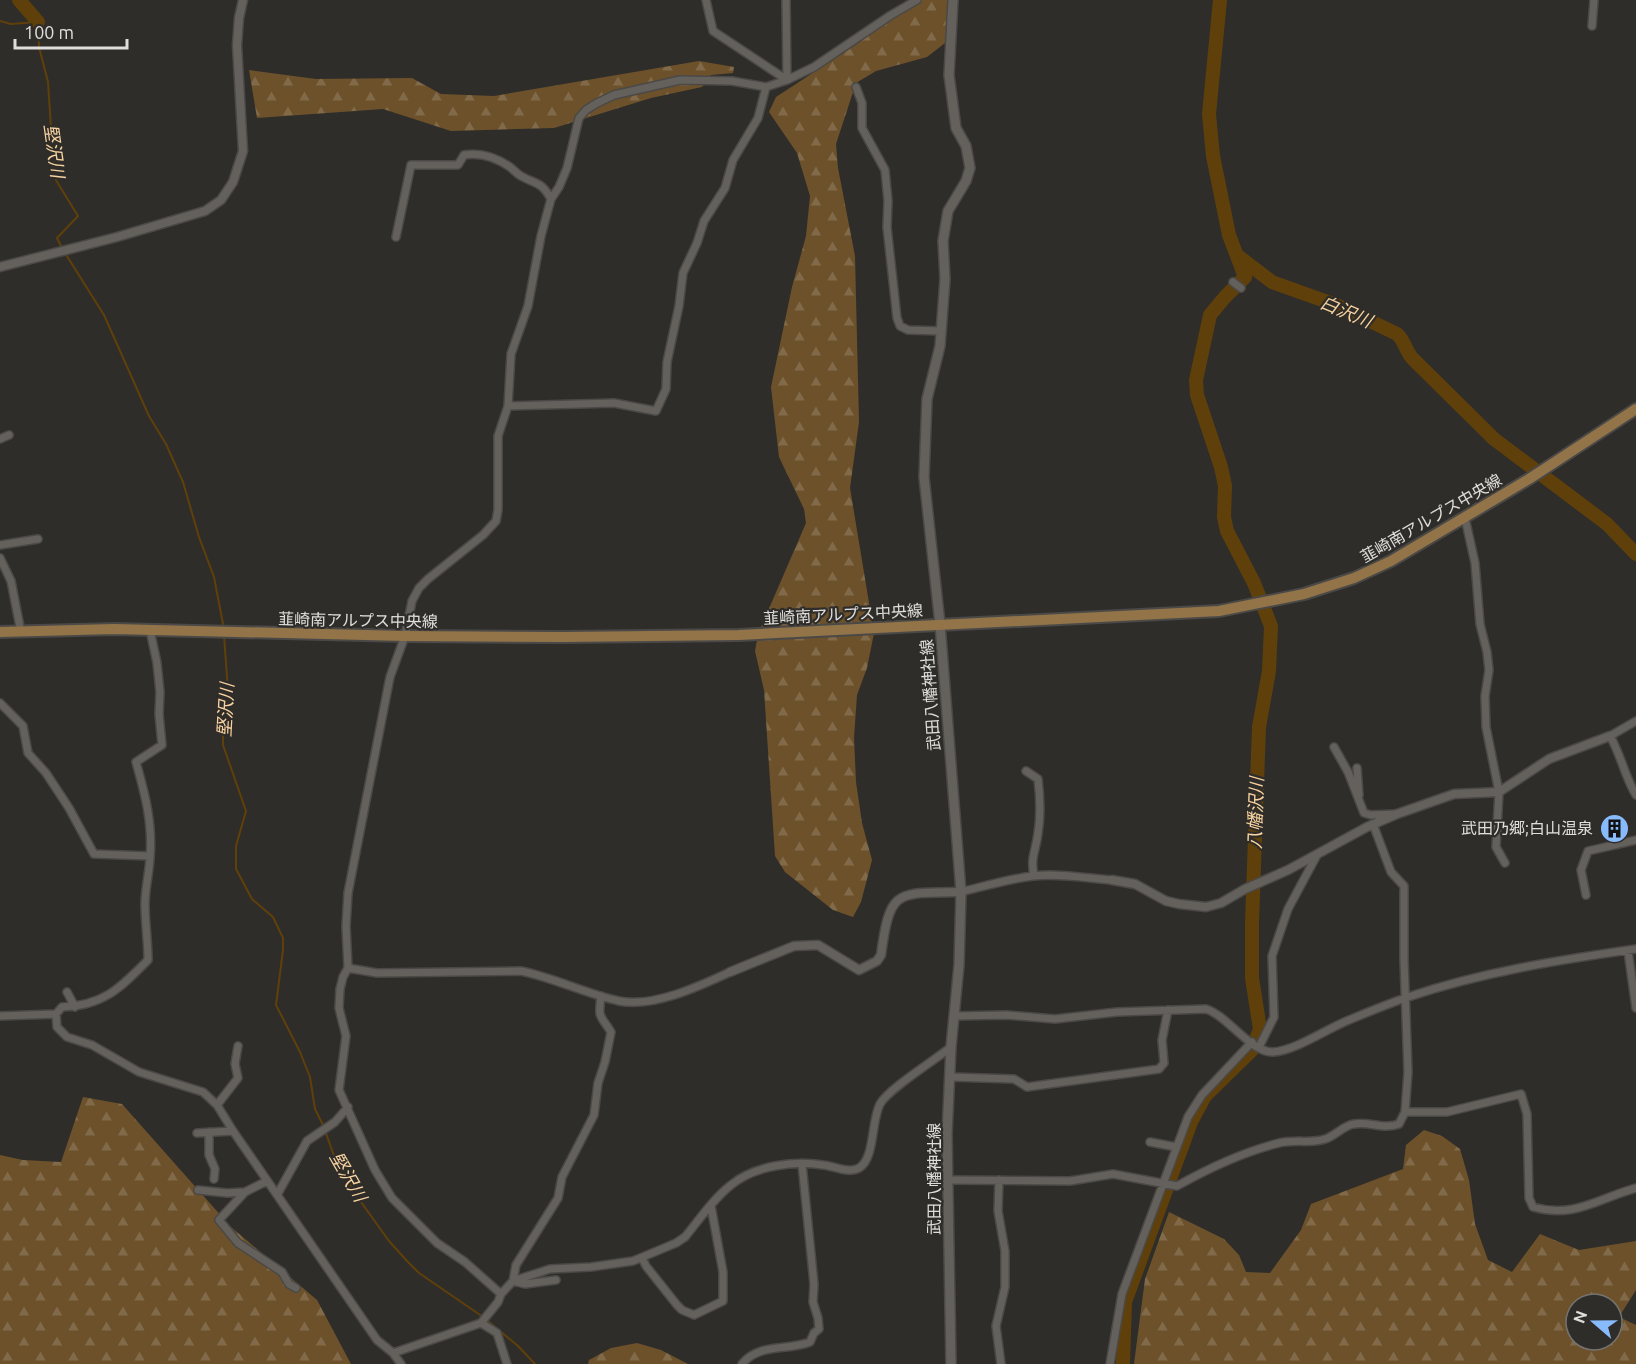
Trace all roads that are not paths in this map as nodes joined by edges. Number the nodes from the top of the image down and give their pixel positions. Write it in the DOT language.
graph roads {
  1 [pos="243,0"];
  2 [pos="706,0"];
  3 [pos="786,0"];
  4 [pos="917,0"];
  5 [pos="953,0"];
  6 [pos="1594,0"];
  7 [pos="1592,26"];
  8 [pos="787,80"];
  9 [pos="766,87"];
  10 [pos="856,87"];
  11 [pos="551,199"];
  12 [pos="396,237"];
  13 [pos="0,267"];
  14 [pos="1233,282"];
  15 [pos="1241,288"];
  16 [pos="941,332"];
  17 [pos="508,406"];
  18 [pos="1636,409"];
  19 [pos="9,435"];
  20 [pos="0,440"];
  21 [pos="1465,518"];
  22 [pos="38,539"];
  23 [pos="0,545"];
  24 [pos="0,558"];
  25 [pos="939,624"];
  26 [pos="150,630"];
  27 [pos="0,632"];
  28 [pos="21,632"];
  29 [pos="405,636"];
  30 [pos="0,703"];
  31 [pos="1636,721"];
  32 [pos="1611,736"];
  33 [pos="1334,747"];
  34 [pos="1357,768"];
  35 [pos="1026,771"];
  36 [pos="1499,792"];
  37 [pos="1636,795"];
  38 [pos="1359,802"];
  39 [pos="1397,814"];
  40 [pos="1373,824"];
  41 [pos="1636,840"];
  42 [pos="1317,855"];
  43 [pos="150,856"];
  44 [pos="1505,863"];
  45 [pos="1034,876"];
  46 [pos="1112,880"];
  47 [pos="961,892"];
  48 [pos="1586,895"];
  49 [pos="1632,950"];
  50 [pos="348,968"];
  51 [pos="730,972"];
  52 [pos="67,992"];
  53 [pos="601,996"];
  54 [pos="1406,998"];
  55 [pos="75,1007"];
  56 [pos="1636,1008"];
  57 [pos="1168,1010"];
  58 [pos="56,1014"];
  59 [pos="0,1016"];
  60 [pos="954,1016"];
  61 [pos="1255,1045"];
  62 [pos="238,1046"];
  63 [pos="951,1047"];
  64 [pos="950,1077"];
  65 [pos="217,1105"];
  66 [pos="348,1107"];
  67 [pos="1405,1112"];
  68 [pos="233,1131"];
  69 [pos="209,1132"];
  70 [pos="198,1133"];
  71 [pos="208,1142"];
  72 [pos="1150,1142"];
  73 [pos="199,1143"];
  74 [pos="1176,1147"];
  75 [pos="802,1164"];
  76 [pos="214,1179"];
  77 [pos="948,1180"];
  78 [pos="999,1180"];
  79 [pos="267,1181"];
  80 [pos="1163,1183"];
  81 [pos="1636,1188"];
  82 [pos="198,1190"];
  83 [pos="245,1192"];
  84 [pos="277,1195"];
  85 [pos="711,1206"];
  86 [pos="642,1258"];
  87 [pos="556,1280"];
  88 [pos="513,1281"];
  89 [pos="296,1288"];
  90 [pos="501,1294"];
  91 [pos="481,1323"];
  92 [pos="393,1353"];
  93 [pos="401,1364"];
  94 [pos="507,1364"];
  95 [pos="742,1364"];
  96 [pos="951,1364"];
  97 [pos="1001,1364"];
  98 [pos="1110,1364"];
  1 -- 13 [label="street"];
  2 -- 8 [label="street"];
  3 -- 8 [label="street"];
  4 -- 8 [label="street"];
  5 -- 16 [label="main road, 武田八幡神社線"];
  6 -- 7 [label="street"];
  8 -- 9 [label="street"];
  9 -- 11 [label="street"];
  9 -- 17 [label="street"];
  10 -- 16 [label="street"];
  11 -- 12 [label="street"];
  11 -- 17 [label="street"];
  14 -- 15 [label="street"];
  16 -- 25 [label="main road, 武田八幡神社線"];
  17 -- 29 [label="street"];
  18 -- 21 [label="main road, 韮崎南アルプス中央線"];
  19 -- 20 [label="street"];
  21 -- 25 [label="main road, 韮崎南アルプス中央線"];
  21 -- 36 [label="street"];
  22 -- 23 [label="street"];
  24 -- 28 [label="street"];
  25 -- 29 [label="main road, 韮崎南アルプス中央線"];
  25 -- 47 [label="main road, 武田八幡神社線"];
  26 -- 28 [label="main road, 韮崎南アルプス中央線"];
  26 -- 29 [label="main road, 韮崎南アルプス中央線"];
  26 -- 43 [label="street"];
  27 -- 28 [label="main road, 韮崎南アルプス中央線"];
  29 -- 50 [label="street"];
  30 -- 43 [label="street"];
  31 -- 32 [label="street"];
  32 -- 36 [label="street"];
  32 -- 37 [label="street"];
  33 -- 38 [label="street"];
  34 -- 38 [label="street"];
  35 -- 45 [label="street"];
  36 -- 39 [label="street"];
  36 -- 44 [label="street"];
  38 -- 39 [label="street"];
  39 -- 40 [label="street"];
  40 -- 42 [label="street"];
  40 -- 54 [label="street"];
  41 -- 48 [label="street"];
  42 -- 46 [label="street"];
  42 -- 61 [label="street"];
  43 -- 55 [label="street"];
  45 -- 46 [label="street"];
  45 -- 47 [label="street"];
  47 -- 51 [label="street"];
  47 -- 60 [label="main road, 武田八幡神社線"];
  49 -- 54 [label="street"];
  49 -- 56 [label="street"];
  50 -- 53 [label="street"];
  50 -- 66 [label="street"];
  51 -- 53 [label="street"];
  52 -- 55 [label="street"];
  53 -- 88 [label="street"];
  54 -- 61 [label="street"];
  54 -- 67 [label="street"];
  55 -- 58 [label="street"];
  57 -- 60 [label="street"];
  57 -- 61 [label="street"];
  57 -- 64 [label="street"];
  58 -- 59 [label="street"];
  58 -- 65 [label="street"];
  60 -- 63 [label="main road, 武田八幡神社線"];
  61 -- 74 [label="street"];
  62 -- 65 [label="street"];
  63 -- 64 [label="main road, 武田八幡神社線"];
  63 -- 75 [label="street"];
  64 -- 77 [label="main road, 武田八幡神社線"];
  65 -- 68 [label="street"];
  66 -- 84 [label="street"];
  66 -- 90 [label="street"];
  67 -- 80 [label="street"];
  67 -- 81 [label="street"];
  68 -- 69 [label="street"];
  68 -- 79 [label="street"];
  69 -- 70 [label="street"];
  69 -- 71 [label="street"];
  71 -- 73 [label="street"];
  71 -- 76 [label="street"];
  72 -- 74 [label="street"];
  74 -- 80 [label="street"];
  75 -- 85 [label="street"];
  75 -- 95 [label="street"];
  77 -- 78 [label="street"];
  77 -- 96 [label="main road, 武田八幡神社線"];
  78 -- 80 [label="street"];
  78 -- 97 [label="street"];
  79 -- 83 [label="street"];
  79 -- 84 [label="street"];
  80 -- 98 [label="street"];
  82 -- 83 [label="street"];
  83 -- 89 [label="street"];
  84 -- 92 [label="street"];
  85 -- 86 [label="street"];
  85 -- 86 [label="street"];
  86 -- 88 [label="street"];
  87 -- 88 [label="street"];
  88 -- 90 [label="street"];
  90 -- 91 [label="street"];
  91 -- 92 [label="street"];
  91 -- 94 [label="street"];
  92 -- 93 [label="street"];
}
